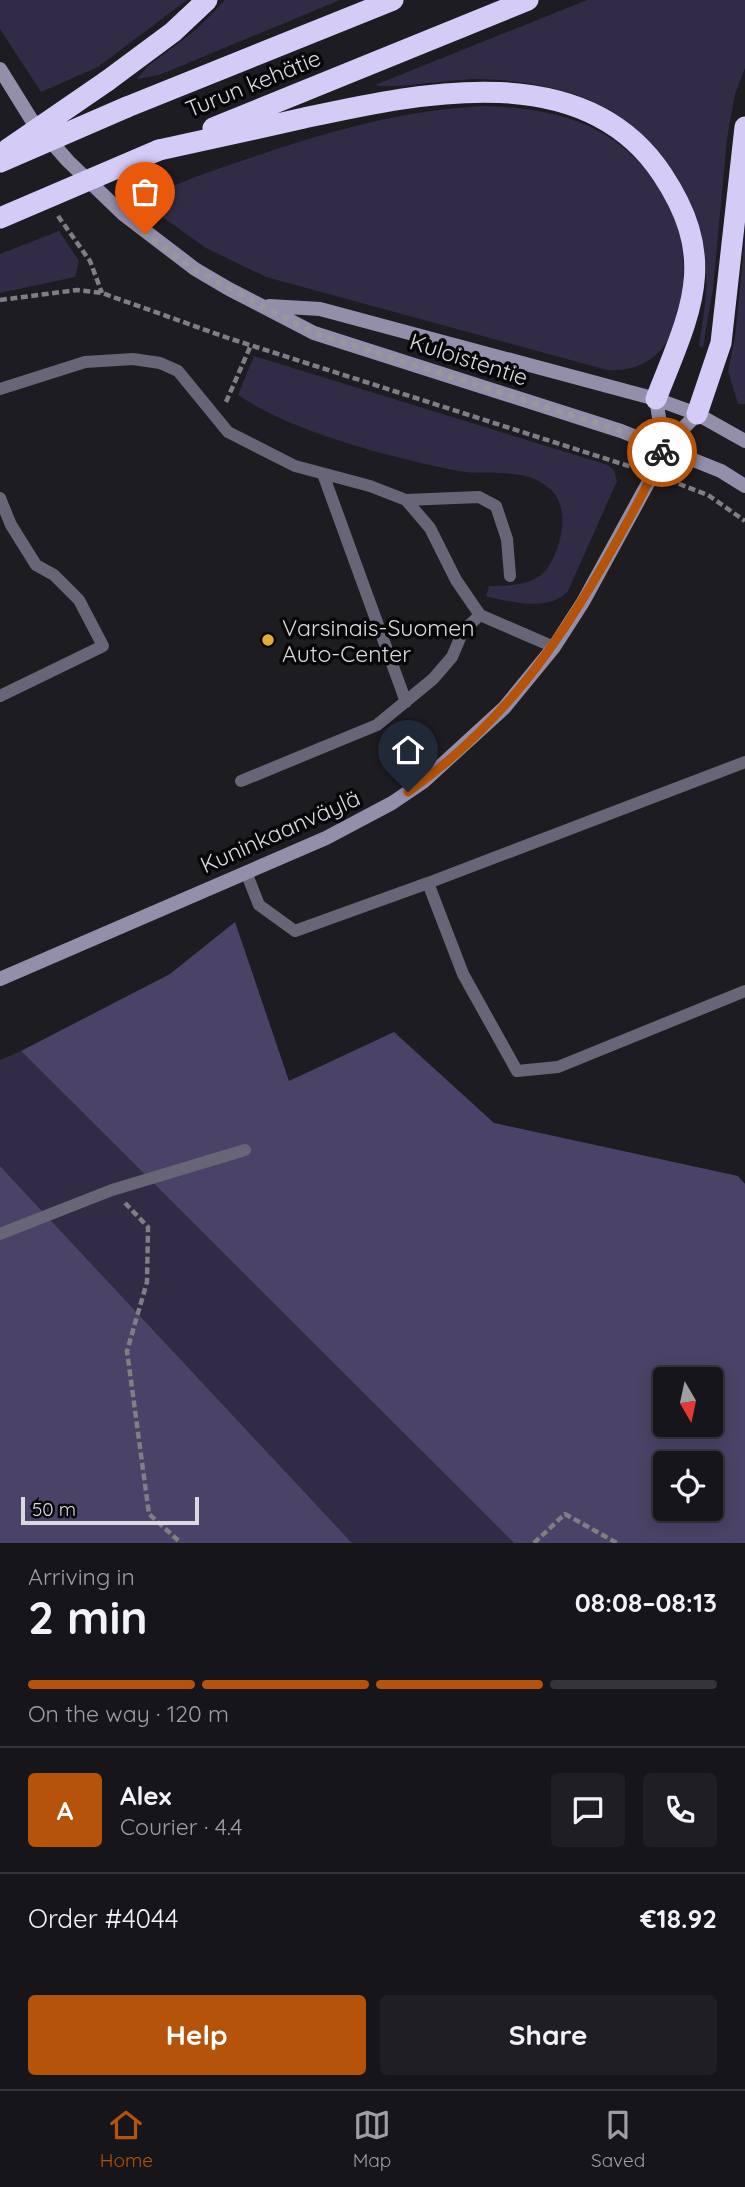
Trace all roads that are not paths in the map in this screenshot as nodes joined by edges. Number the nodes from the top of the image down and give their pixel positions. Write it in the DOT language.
graph roads {
  1 [pos="207,0"];
  2 [pos="393,0"];
  3 [pos="528,0"];
  4 [pos="0,69"];
  5 [pos="745,127"];
  6 [pos="159,150"];
  7 [pos="0,154"];
  8 [pos="0,162"];
  9 [pos="0,218"];
  10 [pos="264,305"];
  11 [pos="0,389"];
  12 [pos="656,399"];
  13 [pos="697,414"];
  14 [pos="745,441"];
  15 [pos="664,448"];
  16 [pos="323,474"];
  17 [pos="745,486"];
  18 [pos="0,498"];
  19 [pos="406,500"];
  20 [pos="510,576"];
  21 [pos="481,615"];
  22 [pos="554,647"];
  23 [pos="0,696"];
  24 [pos="406,702"];
  25 [pos="745,762"];
  26 [pos="241,782"];
  27 [pos="246,872"];
  28 [pos="428,883"];
  29 [pos="0,979"];
  30 [pos="745,991"];
  31 [pos="245,1150"];
  32 [pos="0,1234"];
  1 -- 7 [label="highway, bridge"];
  2 -- 8 [label="highway, Turun kehätie, bridge"];
  3 -- 6 [label="highway, Turun kehätie"];
  4 -- 10 [label="street, Kuloistentie"];
  5 -- 13 [label="highway"];
  6 -- 9 [label="highway, Turun kehätie, bridge"];
  6 -- 12 [label="highway"];
  10 -- 12 [label="street, Kuloistentie"];
  10 -- 15 [label="street, Kuloistentie"];
  11 -- 16 [label="lane"];
  12 -- 13 [label="street, Kuloistentie"];
  12 -- 15 [label="street"];
  13 -- 14 [label="street, Kuloistentie"];
  13 -- 15 [label="street"];
  15 -- 17 [label="street, Kuloistentie"];
  15 -- 22 [label="street, Kuninkaanväylä"];
  16 -- 19 [label="lane"];
  16 -- 24 [label="lane"];
  18 -- 23 [label="lane"];
  19 -- 20 [label="lane"];
  19 -- 21 [label="lane"];
  21 -- 22 [label="lane"];
  21 -- 24 [label="lane"];
  22 -- 27 [label="street, Kuninkaanväylä"];
  24 -- 26 [label="lane"];
  25 -- 28 [label="lane"];
  27 -- 28 [label="lane"];
  27 -- 29 [label="street, Kuninkaanväylä"];
  28 -- 30 [label="lane"];
  31 -- 32 [label="lane"];
}
